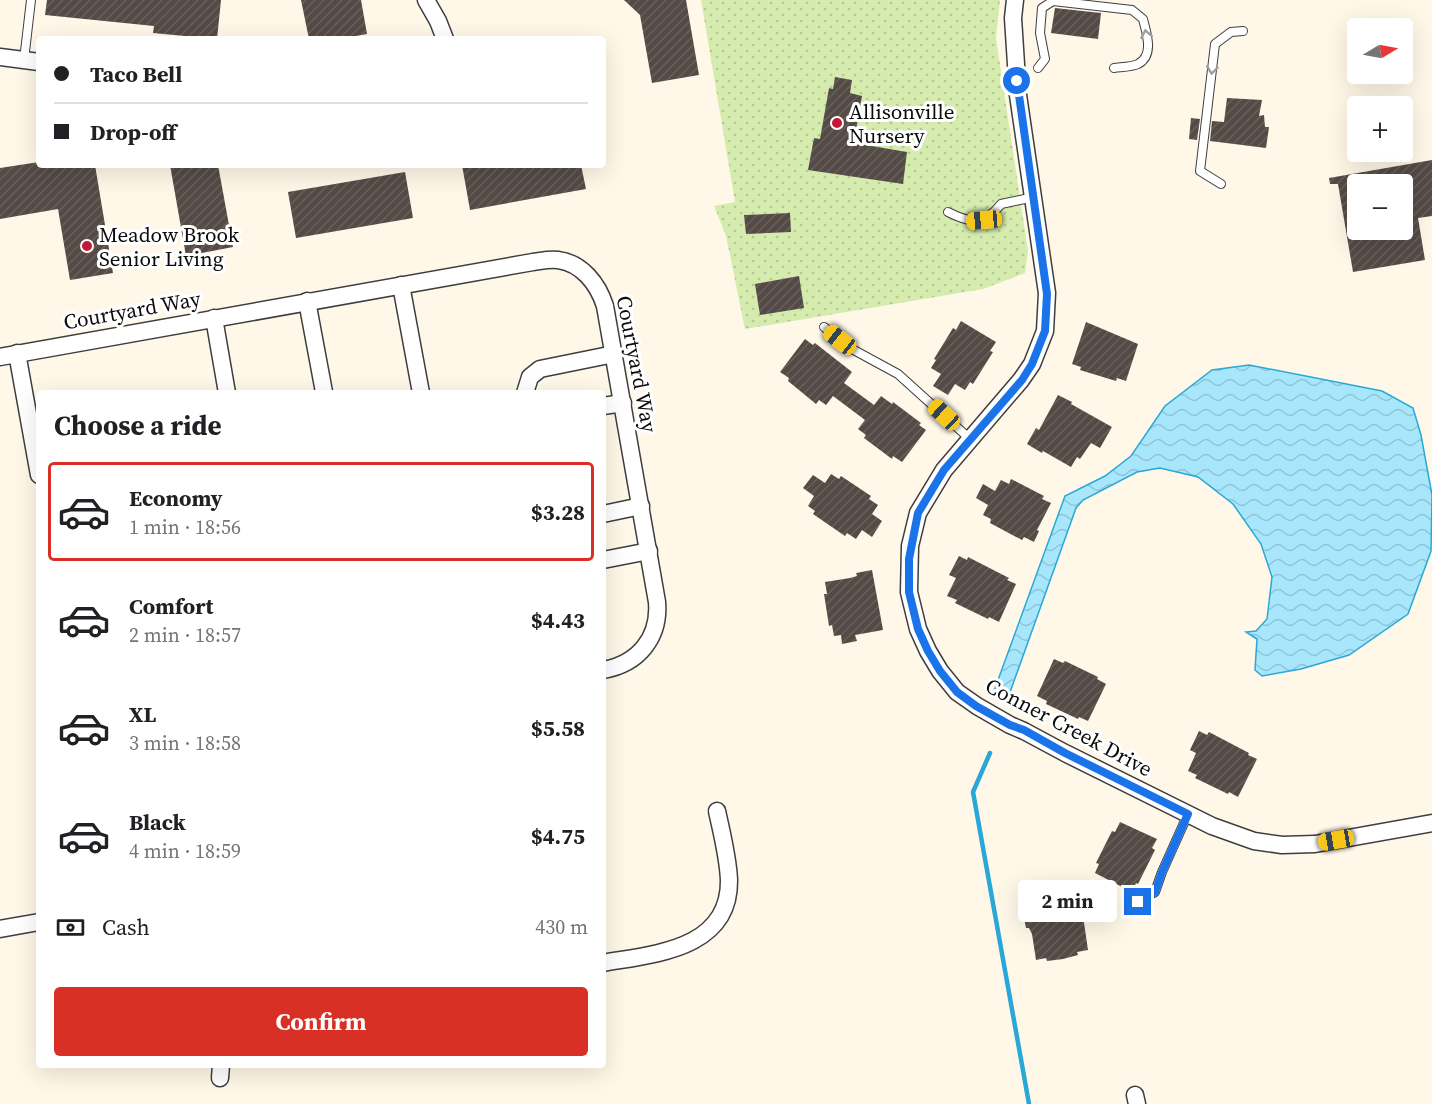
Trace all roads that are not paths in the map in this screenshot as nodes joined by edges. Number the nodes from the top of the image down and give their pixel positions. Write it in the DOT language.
graph roads {
  1 [pos="31,0"];
  2 [pos="426,0"];
  3 [pos="1015,0"];
  4 [pos="1243,31"];
  5 [pos="444,36"];
  6 [pos="0,57"];
  7 [pos="32,61"];
  8 [pos="1038,68"];
  9 [pos="1114,69"];
  10 [pos="1221,184"];
  11 [pos="1034,196"];
  12 [pos="948,212"];
  13 [pos="401,285"];
  14 [pos="308,302"];
  15 [pos="214,318"];
  16 [pos="824,327"];
  17 [pos="18,353"];
  18 [pos="614,354"];
  19 [pos="0,357"];
  20 [pos="226,390"];
  21 [pos="324,390"];
  22 [pos="420,390"];
  23 [pos="526,390"];
  24 [pos="623,403"];
  25 [pos="606,406"];
  26 [pos="970,439"];
  27 [pos="36,449"];
  28 [pos="641,506"];
  29 [pos="606,512"];
  30 [pos="649,551"];
  31 [pos="606,559"];
  32 [pos="606,669"];
  33 [pos="717,811"];
  34 [pos="1188,814"];
  35 [pos="1432,823"];
  36 [pos="1126,908"];
  37 [pos="36,923"];
  38 [pos="0,930"];
  39 [pos="606,962"];
  1 -- 7 [label="lane"];
  2 -- 5 [label="street"];
  3 -- 11 [label="street, Conner Creek Drive"];
  4 -- 10 [label="lane, one-way"];
  6 -- 7 [label="street"];
  9 -- 8 [label="lane, one-way"];
  11 -- 12 [label="lane"];
  11 -- 26 [label="street, Conner Creek Drive"];
  13 -- 14 [label="street, Courtyard Way"];
  13 -- 18 [label="street, Courtyard Way"];
  13 -- 22 [label="street"];
  14 -- 15 [label="street, Courtyard Way"];
  14 -- 21 [label="street"];
  15 -- 17 [label="street, Courtyard Way"];
  15 -- 20 [label="street"];
  16 -- 26 [label="lane"];
  17 -- 19 [label="street, Courtyard Way"];
  17 -- 27 [label="street"];
  18 -- 23 [label="street"];
  18 -- 24 [label="street, Courtyard Way"];
  24 -- 25 [label="street"];
  24 -- 28 [label="street, Courtyard Way"];
  26 -- 34 [label="street, Conner Creek Drive"];
  28 -- 29 [label="street"];
  28 -- 30 [label="street, Courtyard Way"];
  30 -- 31 [label="street"];
  30 -- 32 [label="street, Courtyard Way"];
  33 -- 39 [label="street"];
  34 -- 35 [label="street, Conner Creek Drive"];
  34 -- 36 [label="lane"];
  37 -- 38 [label="street"];
}
